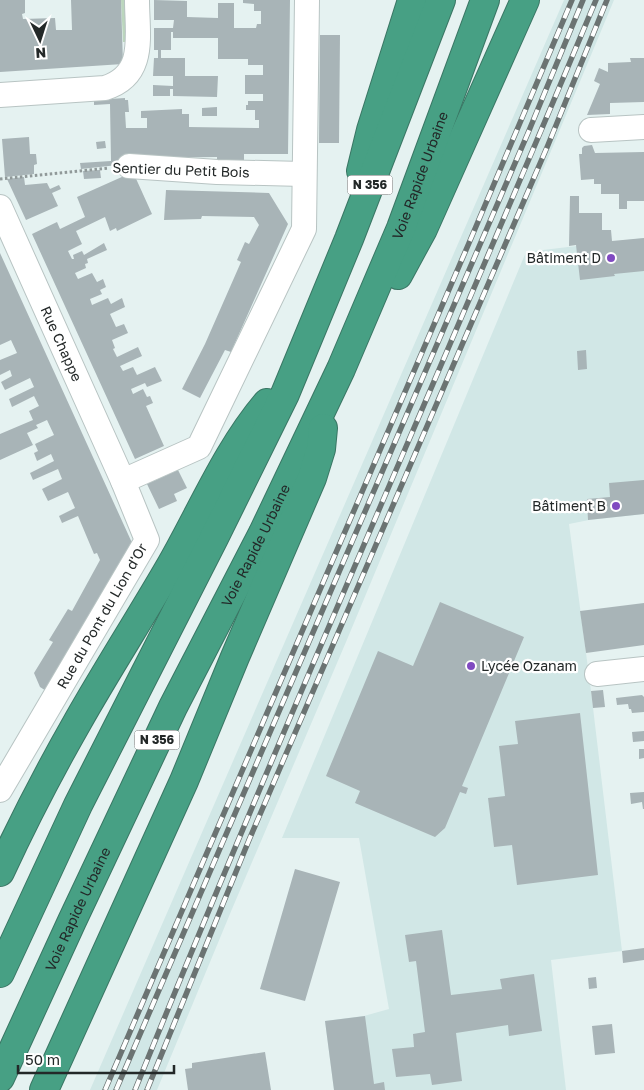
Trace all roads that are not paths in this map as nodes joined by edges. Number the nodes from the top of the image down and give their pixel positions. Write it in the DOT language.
graph roads {
  1 [pos="137,0"];
  2 [pos="307,0"];
  3 [pos="412,0"];
  4 [pos="441,0"];
  5 [pos="485,0"];
  6 [pos="525,0"];
  7 [pos="0,94"];
  8 [pos="644,127"];
  9 [pos="591,130"];
  10 [pos="130,166"];
  11 [pos="303,174"];
  12 [pos="0,207"];
  13 [pos="349,239"];
  14 [pos="357,331"];
  15 [pos="296,369"];
  16 [pos="323,406"];
  17 [pos="123,481"];
  18 [pos="644,669"];
  19 [pos="597,674"];
  20 [pos="0,790"];
  21 [pos="0,872"];
  22 [pos="0,973"];
  23 [pos="0,1078"];
  24 [pos="44,1090"];
  1 -- 7 [label="street"];
  2 -- 11 [label="street"];
  3 -- 13 [label="highway"];
  4 -- 13 [label="highway, N 356"];
  5 -- 14 [label="highway, Voie Rapide Urbaine / N 356"];
  6 -- 14 [label="highway"];
  8 -- 9 [label="street"];
  10 -- 11 [label="street, Sentier du Petit Bois"];
  11 -- 17 [label="street"];
  12 -- 17 [label="street, Rue Chappe"];
  13 -- 15 [label="highway, N 356"];
  14 -- 16 [label="highway, Voie Rapide Urbaine / N 356"];
  15 -- 21 [label="highway"];
  15 -- 22 [label="highway, N 356"];
  16 -- 23 [label="highway, Voie Rapide Urbaine / N 356"];
  16 -- 24 [label="highway"];
  17 -- 20 [label="street, Rue du Pont du Lion d'Or"];
  18 -- 19 [label="street"];
}
